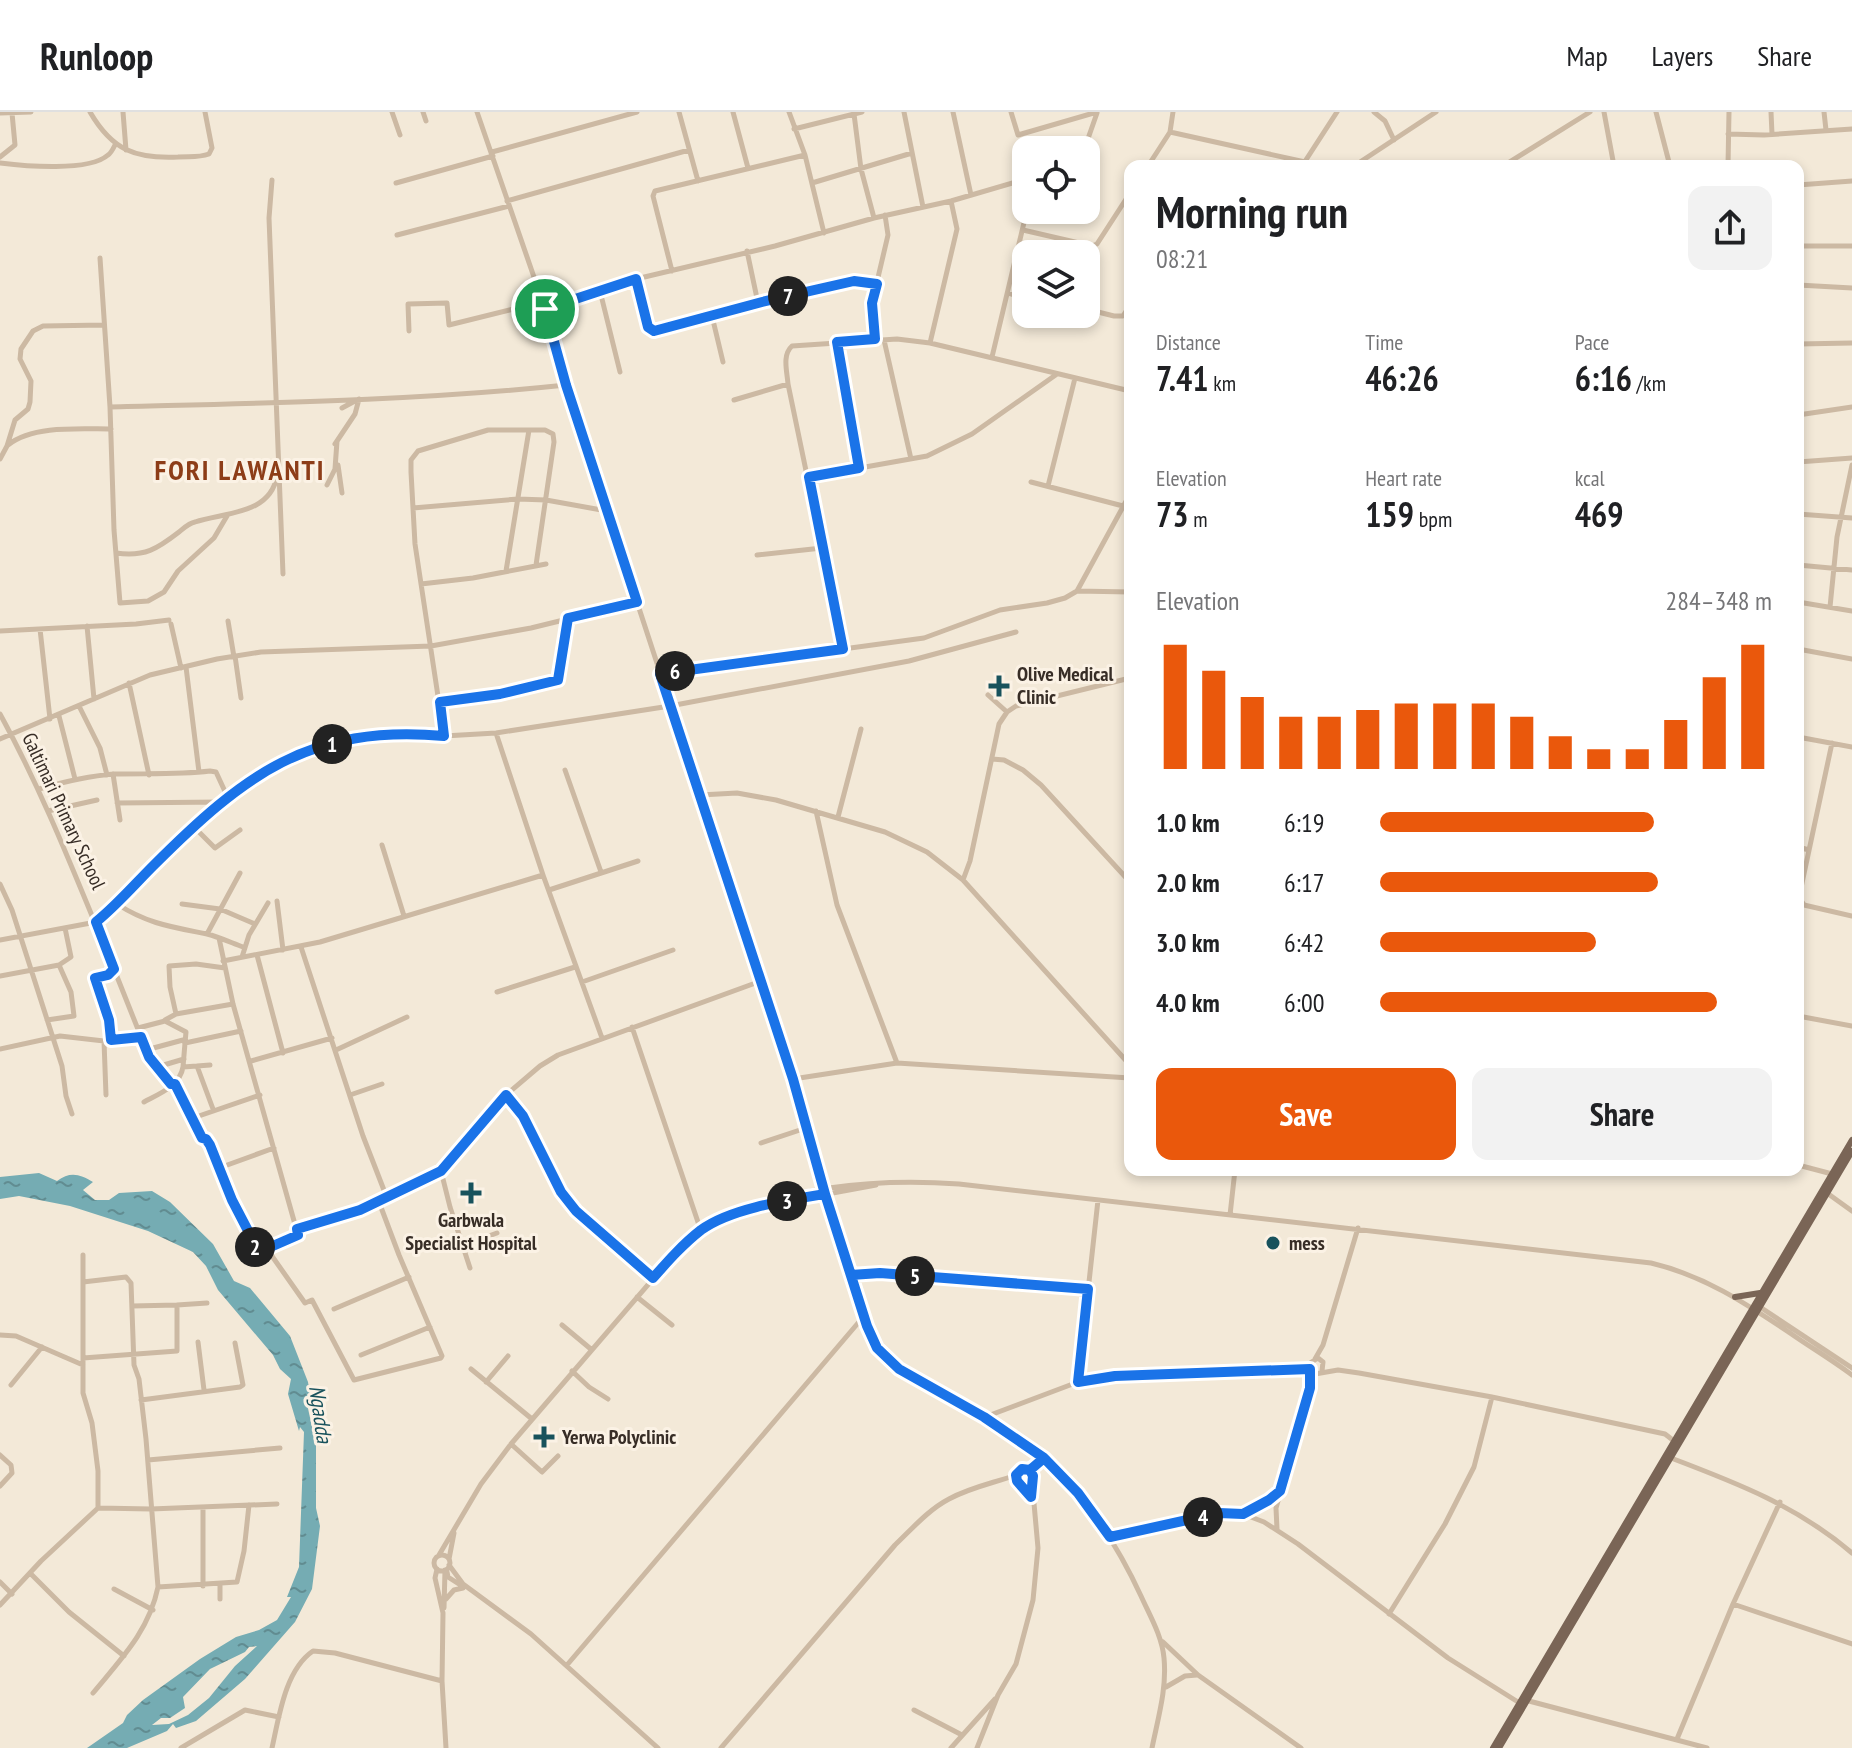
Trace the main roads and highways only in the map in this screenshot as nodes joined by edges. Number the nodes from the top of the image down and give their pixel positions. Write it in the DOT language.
graph roads {
  1 [pos="1852,1140"];
  2 [pos="1852,1151"];
  3 [pos="1834,1174"];
  4 [pos="1760,1293"];
  5 [pos="1735,1297"];
  6 [pos="1754,1307"];
  7 [pos="1493,1748"];
  8 [pos="1499,1748"];
  1 -- 3 [label="main road"];
  2 -- 3 [label="main road"];
  3 -- 4 [label="main road"];
  3 -- 6 [label="main road"];
  4 -- 5 [label="main road"];
  4 -- 6 [label="main road"];
  6 -- 7 [label="main road"];
  6 -- 8 [label="main road"];
}
